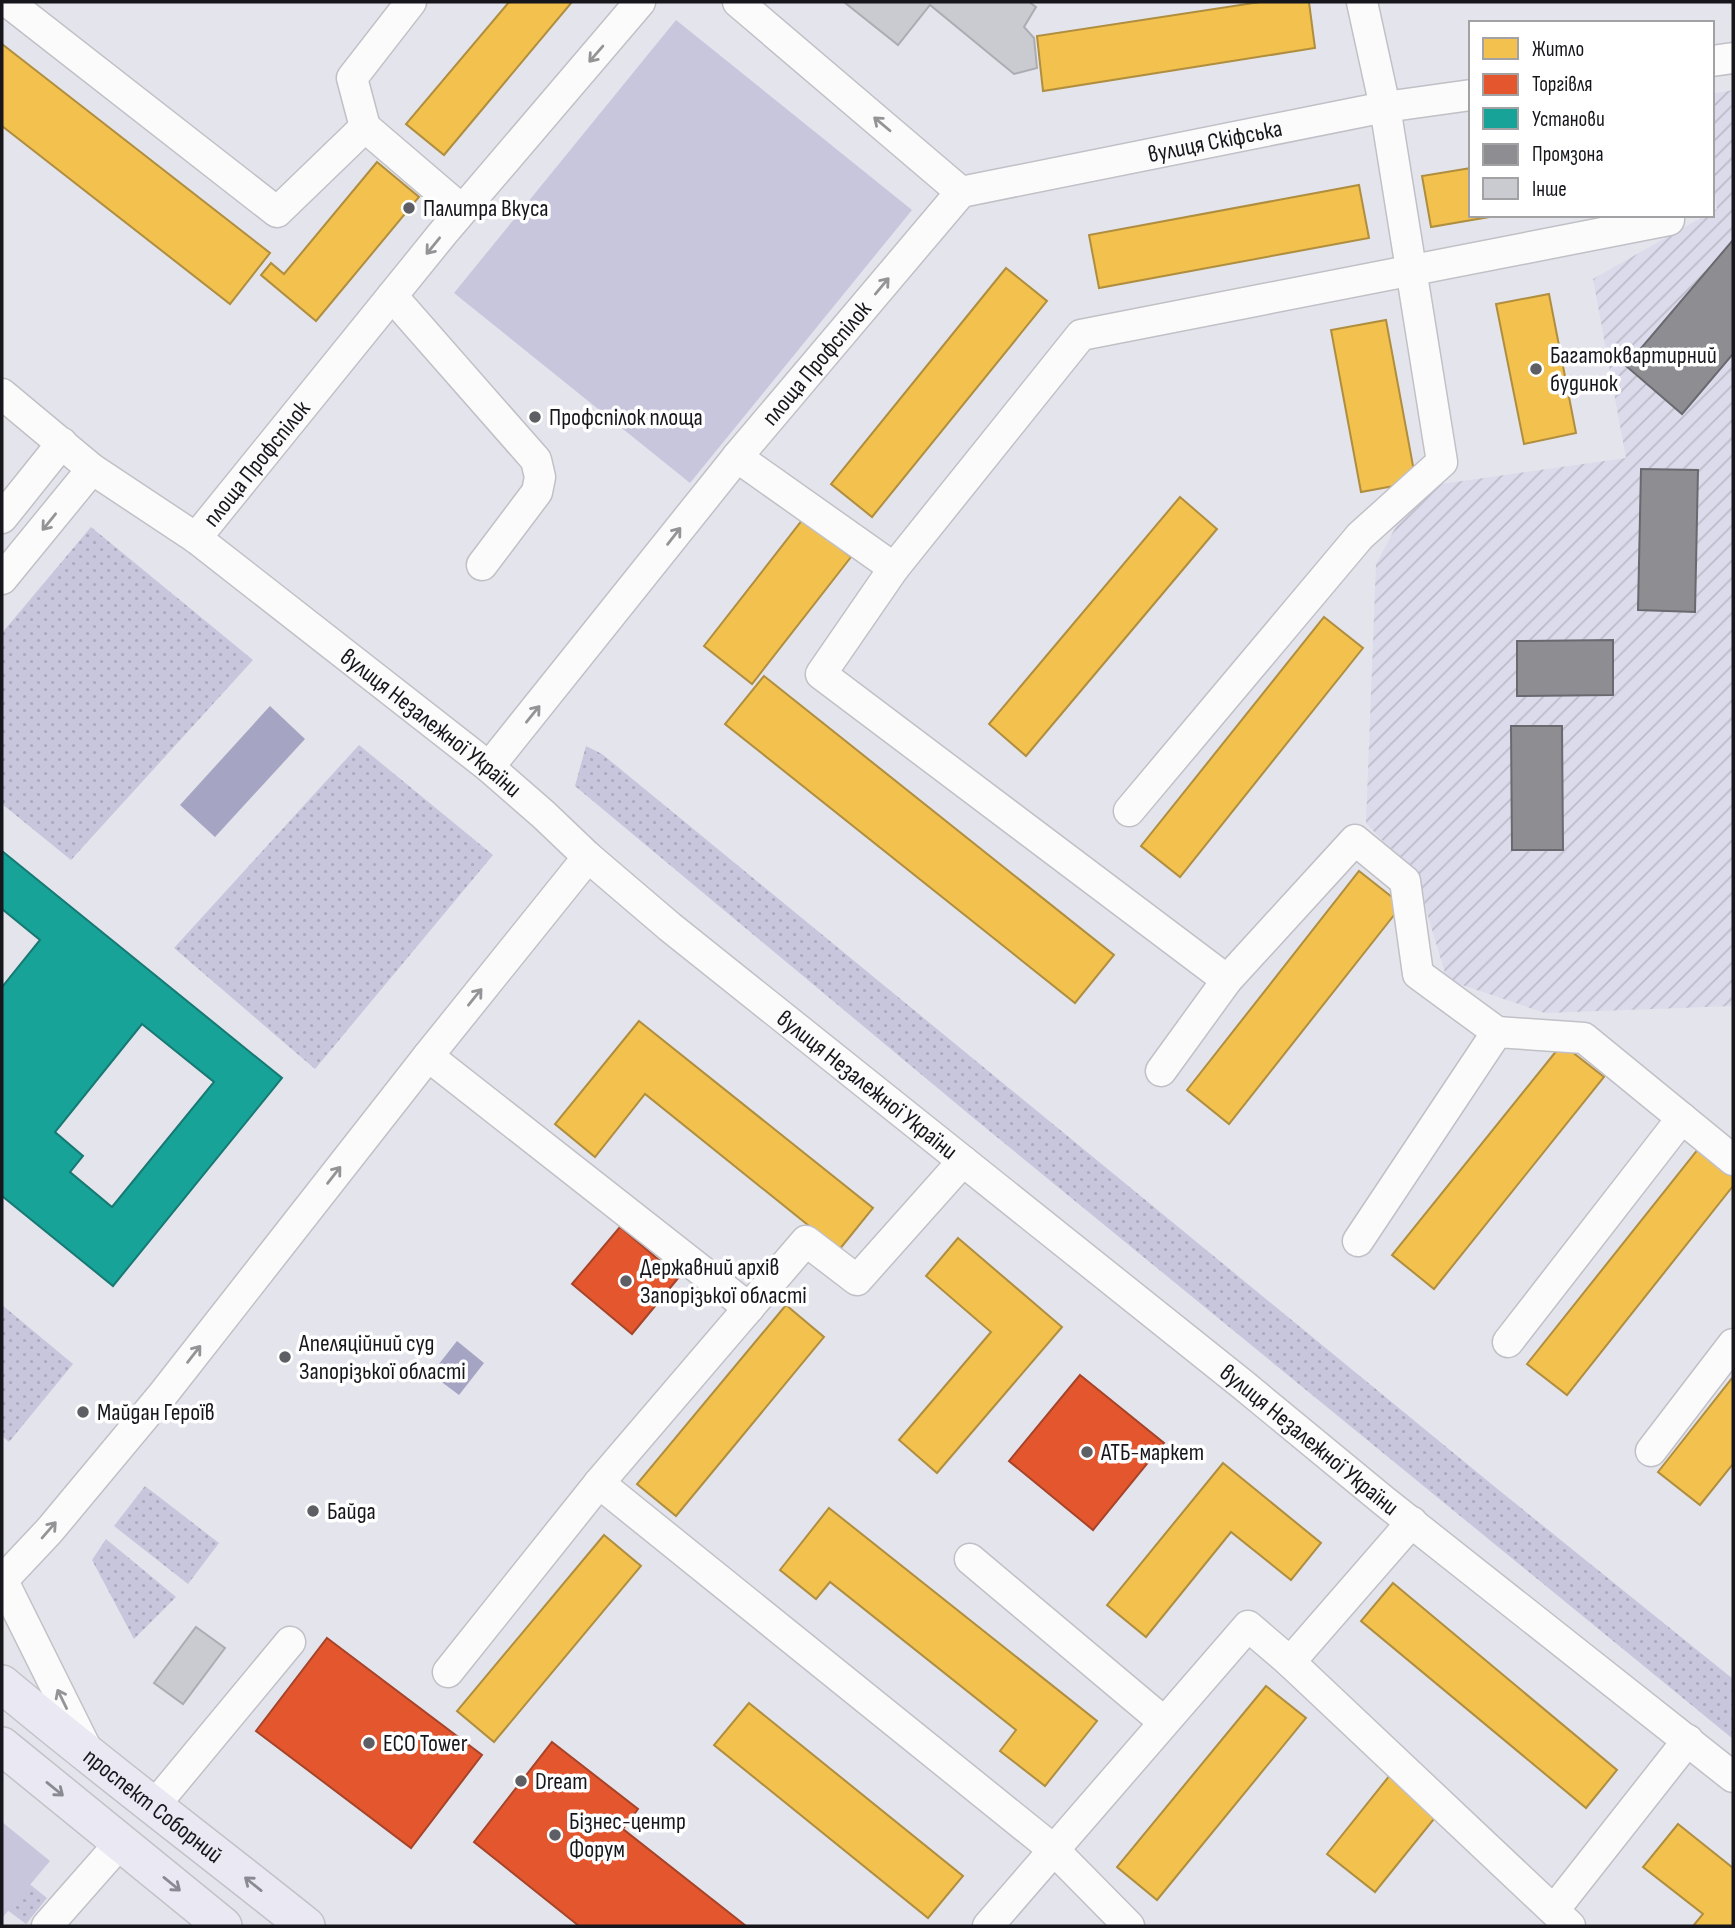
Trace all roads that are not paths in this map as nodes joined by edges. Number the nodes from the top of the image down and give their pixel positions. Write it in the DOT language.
graph roads {
  1 [pos="8,2"];
  2 [pos="411,2"];
  3 [pos="640,2"];
  4 [pos="738,2"];
  5 [pos="1363,2"];
  6 [pos="1733,58"];
  7 [pos="1714,61"];
  8 [pos="1469,95"];
  9 [pos="1385,107"];
  10 [pos="365,127"];
  11 [pos="961,192"];
  12 [pos="462,210"];
  13 [pos="1670,220"];
  14 [pos="1413,271"];
  15 [pos="392,296"];
  16 [pos="2,394"];
  17 [pos="62,443"];
  18 [pos="737,457"];
  19 [pos="92,469"];
  20 [pos="2,518"];
  21 [pos="196,538"];
  22 [pos="482,565"];
  23 [pos="894,568"];
  24 [pos="2,579"];
  25 [pos="489,767"];
  26 [pos="1129,811"];
  27 [pos="588,857"];
  28 [pos="1227,980"];
  29 [pos="1497,1032"];
  30 [pos="428,1056"];
  31 [pos="1161,1071"];
  32 [pos="1682,1118"];
  33 [pos="1733,1160"];
  34 [pos="963,1161"];
  35 [pos="1358,1241"];
  36 [pos="748,1308"];
  37 [pos="1508,1342"];
  38 [pos="1733,1344"];
  39 [pos="1651,1451"];
  40 [pos="599,1483"];
  41 [pos="1412,1522"];
  42 [pos="970,1559"];
  43 [pos="2,1580"];
  44 [pos="290,1642"];
  45 [pos="1290,1662"];
  46 [pos="447,1672"];
  47 [pos="2,1684"];
  48 [pos="1164,1722"];
  49 [pos="1688,1740"];
  50 [pos="2,1746"];
  51 [pos="93,1760"];
  52 [pos="1733,1777"];
  53 [pos="154,1806"];
  54 [pos="120,1843"];
  55 [pos="1054,1850"];
  56 [pos="1562,1918"];
  57 [pos="47,1926"];
  58 [pos="223,1926"];
  59 [pos="306,1926"];
  60 [pos="988,1926"];
  61 [pos="1129,1926"];
  1 -- 10 [label="street"];
  2 -- 10 [label="street"];
  3 -- 12 [label="street, площа Профспілок, one-way"];
  11 -- 4 [label="street, one-way"];
  5 -- 9 [label="street"];
  6 -- 7 [label="street"];
  8 -- 9 [label="street, вулиця Скіфська"];
  9 -- 11 [label="street, вулиця Скіфська"];
  9 -- 14 [label="street"];
  10 -- 12 [label="street"];
  18 -- 11 [label="street, площа Профспілок, one-way"];
  12 -- 15 [label="street, площа Профспілок, one-way"];
  13 -- 14 [label="street"];
  14 -- 23 [label="street"];
  14 -- 26 [label="street"];
  15 -- 21 [label="street, площа Профспілок"];
  15 -- 22 [label="street"];
  16 -- 17 [label="street, вулиця Незалежної України"];
  17 -- 19 [label="street, вулиця Незалежної України"];
  17 -- 20 [label="street"];
  18 -- 23 [label="street"];
  25 -- 18 [label="street, площа Профспілок, one-way"];
  19 -- 21 [label="street, вулиця Незалежної України"];
  19 -- 24 [label="street, one-way"];
  21 -- 25 [label="street, вулиця Незалежної України"];
  23 -- 28 [label="street"];
  25 -- 27 [label="street, вулиця Незалежної України"];
  30 -- 27 [label="street, one-way"];
  27 -- 34 [label="street, вулиця Незалежної України"];
  28 -- 29 [label="street"];
  28 -- 31 [label="street"];
  29 -- 32 [label="street"];
  29 -- 35 [label="street"];
  30 -- 36 [label="street"];
  43 -- 30 [label="street, one-way"];
  32 -- 33 [label="street"];
  32 -- 37 [label="street"];
  34 -- 36 [label="street"];
  34 -- 41 [label="street, вулиця Незалежної України"];
  36 -- 40 [label="street"];
  38 -- 39 [label="street"];
  40 -- 46 [label="street"];
  40 -- 55 [label="street"];
  41 -- 45 [label="street"];
  41 -- 49 [label="street, вулиця Незалежної України"];
  42 -- 48 [label="street"];
  51 -- 43 [label="street, one-way"];
  44 -- 53 [label="street"];
  45 -- 48 [label="street"];
  45 -- 56 [label="street"];
  47 -- 51 [label="main road, проспект Соборний"];
  48 -- 55 [label="street"];
  49 -- 52 [label="street, вулиця Незалежної України"];
  49 -- 56 [label="street"];
  50 -- 54 [label="main road, проспект Соборний, one-way"];
  51 -- 53 [label="main road, проспект Соборний"];
  53 -- 54 [label="main road"];
  59 -- 53 [label="main road, проспект Соборний, one-way"];
  54 -- 57 [label="street"];
  54 -- 58 [label="main road, проспект Соборний, one-way"];
  55 -- 60 [label="street"];
  55 -- 61 [label="street"];
}
